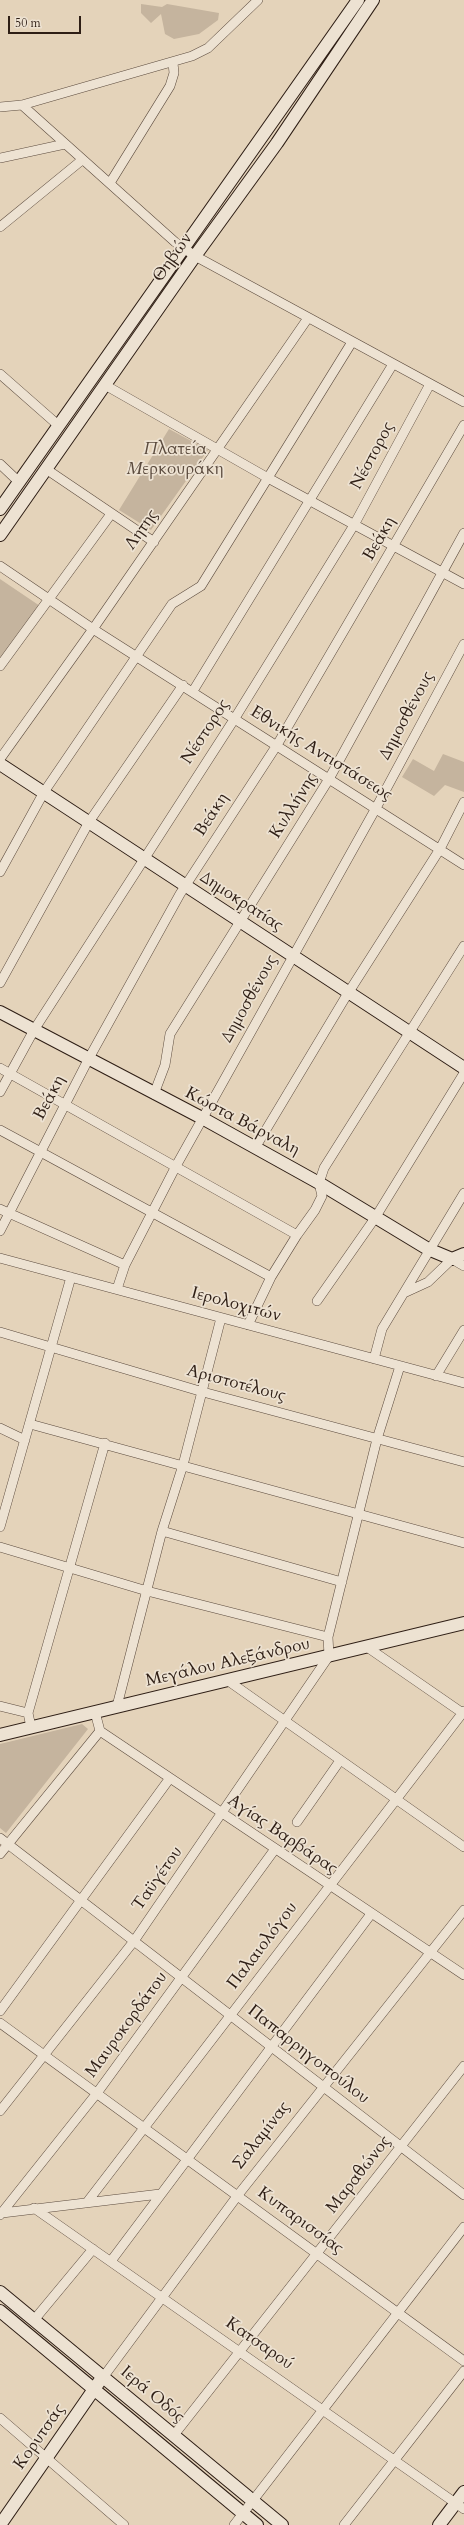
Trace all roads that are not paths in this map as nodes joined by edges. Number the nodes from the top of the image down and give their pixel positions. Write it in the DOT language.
graph roads {
  1 [pos="258,0"];
  2 [pos="358,0"];
  3 [pos="374,0"];
  4 [pos="173,62"];
  5 [pos="22,105"];
  6 [pos="0,107"];
  7 [pos="66,144"];
  8 [pos="0,158"];
  9 [pos="82,160"];
  10 [pos="110,183"];
  11 [pos="0,227"];
  12 [pos="183,247"];
  13 [pos="195,256"];
  14 [pos="308,318"];
  15 [pos="352,342"];
  16 [pos="393,364"];
  17 [pos="0,374"];
  18 [pos="430,384"];
  19 [pos="104,385"];
  20 [pos="464,402"];
  21 [pos="58,425"];
  22 [pos="464,425"];
  23 [pos="219,448"];
  24 [pos="0,464"];
  25 [pos="46,469"];
  26 [pos="268,478"];
  27 [pos="19,482"];
  28 [pos="309,500"];
  29 [pos="0,509"];
  30 [pos="111,514"];
  31 [pos="354,525"];
  32 [pos="464,534"];
  33 [pos="0,535"];
  34 [pos="154,542"];
  35 [pos="394,547"];
  36 [pos="0,566"];
  37 [pos="443,572"];
  38 [pos="464,584"];
  39 [pos="49,600"];
  40 [pos="93,629"];
  41 [pos="464,644"];
  42 [pos="0,649"];
  43 [pos="9,654"];
  44 [pos="136,656"];
  45 [pos="0,666"];
  46 [pos="183,685"];
  47 [pos="193,692"];
  48 [pos="235,718"];
  49 [pos="277,745"];
  50 [pos="0,759"];
  51 [pos="0,764"];
  52 [pos="329,780"];
  53 [pos="44,792"];
  54 [pos="464,802"];
  55 [pos="376,808"];
  56 [pos="89,822"];
  57 [pos="440,849"];
  58 [pos="143,858"];
  59 [pos="464,865"];
  60 [pos="0,872"];
  61 [pos="185,886"];
  62 [pos="240,922"];
  63 [pos="464,946"];
  64 [pos="293,955"];
  65 [pos="0,983"];
  66 [pos="349,991"];
  67 [pos="0,1012"];
  68 [pos="34,1030"];
  69 [pos="410,1031"];
  70 [pos="88,1060"];
  71 [pos="0,1068"];
  72 [pos="464,1068"];
  73 [pos="464,1073"];
  74 [pos="9,1074"];
  75 [pos="0,1092"];
  76 [pos="154,1094"];
  77 [pos="65,1105"];
  78 [pos="202,1118"];
  79 [pos="0,1130"];
  80 [pos="255,1148"];
  81 [pos="40,1151"];
  82 [pos="176,1166"];
  83 [pos="319,1183"];
  84 [pos="464,1193"];
  85 [pos="4,1211"];
  86 [pos="151,1213"];
  87 [pos="375,1218"];
  88 [pos="0,1231"];
  89 [pos="297,1235"];
  90 [pos="428,1249"];
  91 [pos="464,1254"];
  92 [pos="0,1258"];
  93 [pos="452,1259"];
  94 [pos="125,1265"];
  95 [pos="464,1266"];
  96 [pos="71,1277"];
  97 [pos="271,1277"];
  98 [pos="117,1289"];
  99 [pos="404,1293"];
  100 [pos="317,1301"];
  101 [pos="221,1318"];
  102 [pos="248,1325"];
  103 [pos="464,1330"];
  104 [pos="1,1334"];
  105 [pos="52,1347"];
  106 [pos="374,1359"];
  107 [pos="400,1366"];
  108 [pos="436,1376"];
  109 [pos="464,1383"];
  110 [pos="203,1392"];
  111 [pos="30,1424"];
  112 [pos="0,1428"];
  113 [pos="377,1439"];
  114 [pos="25,1440"];
  115 [pos="105,1443"];
  116 [pos="464,1462"];
  117 [pos="183,1465"];
  118 [pos="358,1515"];
  119 [pos="0,1527"];
  120 [pos="162,1531"];
  121 [pos="464,1543"];
  122 [pos="0,1548"];
  123 [pos="69,1569"];
  124 [pos="342,1582"];
  125 [pos="147,1590"];
  126 [pos="464,1624"];
  127 [pos="328,1637"];
  128 [pos="367,1647"];
  129 [pos="329,1656"];
  130 [pos="227,1680"];
  131 [pos="0,1706"];
  132 [pos="117,1706"];
  133 [pos="95,1712"];
  134 [pos="28,1713"];
  135 [pos="464,1713"];
  136 [pos="284,1723"];
  137 [pos="31,1727"];
  138 [pos="100,1731"];
  139 [pos="0,1735"];
  140 [pos="339,1762"];
  141 [pos="170,1778"];
  142 [pos="397,1799"];
  143 [pos="222,1814"];
  144 [pos="297,1822"];
  145 [pos="0,1838"];
  146 [pos="8,1844"];
  147 [pos="464,1847"];
  148 [pos="275,1850"];
  149 [pos="0,1854"];
  150 [pos="329,1886"];
  151 [pos="81,1900"];
  152 [pos="464,1910"];
  153 [pos="371,1914"];
  154 [pos="134,1941"];
  155 [pos="432,1952"];
  156 [pos="464,1975"];
  157 [pos="181,1977"];
  158 [pos="0,2011"];
  159 [pos="230,2015"];
  160 [pos="0,2023"];
  161 [pos="272,2047"];
  162 [pos="44,2054"];
  163 [pos="464,2066"];
  164 [pos="323,2086"];
  165 [pos="97,2093"];
  166 [pos="0,2111"];
  167 [pos="144,2128"];
  168 [pos="401,2147"];
  169 [pos="187,2159"];
  170 [pos="160,2194"];
  171 [pos="238,2195"];
  172 [pos="464,2195"];
  173 [pos="88,2201"];
  174 [pos="34,2208"];
  175 [pos="1,2213"];
  176 [pos="464,2228"];
  177 [pos="93,2249"];
  178 [pos="318,2254"];
  179 [pos="111,2261"];
  180 [pos="0,2292"];
  181 [pos="162,2297"];
  182 [pos="0,2311"];
  183 [pos="399,2313"];
  184 [pos="34,2320"];
  185 [pos="241,2351"];
  186 [pos="464,2360"];
  187 [pos="464,2371"];
  188 [pos="104,2376"];
  189 [pos="94,2389"];
  190 [pos="324,2409"];
  191 [pos="0,2418"];
  192 [pos="174,2435"];
  193 [pos="47,2458"];
  194 [pos="394,2459"];
  195 [pos="464,2492"];
  196 [pos="254,2501"];
  197 [pos="460,2506"];
  198 [pos="244,2514"];
  199 [pos="4,2521"];
  200 [pos="124,2525"];
  201 [pos="234,2525"];
  202 [pos="257,2525"];
  203 [pos="282,2525"];
  204 [pos="344,2525"];
  205 [pos="439,2525"];
  1 -- 4 [label="street"];
  2 -- 12 [label="main road, Θηβών"];
  3 -- 13 [label="main road, Θηβών"];
  4 -- 5 [label="street"];
  4 -- 10 [label="street"];
  5 -- 6 [label="street"];
  5 -- 7 [label="street"];
  7 -- 8 [label="street"];
  7 -- 9 [label="street"];
  9 -- 10 [label="street"];
  9 -- 11 [label="street"];
  10 -- 12 [label="street"];
  12 -- 13 [label="street"];
  12 -- 21 [label="main road, Θηβών"];
  13 -- 14 [label="street"];
  13 -- 19 [label="main road, Θηβών"];
  14 -- 15 [label="street"];
  14 -- 23 [label="street, Λητης"];
  15 -- 16 [label="street"];
  15 -- 26 [label="street"];
  16 -- 18 [label="street"];
  16 -- 28 [label="street"];
  17 -- 21 [label="street"];
  18 -- 20 [label="street"];
  18 -- 31 [label="street, Νέστορος"];
  19 -- 23 [label="street"];
  19 -- 25 [label="main road, Θηβών"];
  21 -- 27 [label="main road, Θηβών"];
  22 -- 35 [label="street, Βεάκη"];
  23 -- 26 [label="street"];
  23 -- 34 [label="street, Λητης"];
  24 -- 27 [label="street"];
  25 -- 30 [label="street"];
  25 -- 33 [label="main road, Θηβών"];
  26 -- 28 [label="street"];
  26 -- 44 [label="street"];
  27 -- 29 [label="main road, Θηβών"];
  28 -- 31 [label="street"];
  28 -- 47 [label="street"];
  30 -- 34 [label="street"];
  30 -- 39 [label="street"];
  31 -- 35 [label="street"];
  31 -- 48 [label="street, Νέστορος"];
  32 -- 37 [label="street, Κυλλήνης"];
  34 -- 40 [label="street, Λητης"];
  35 -- 37 [label="street"];
  35 -- 49 [label="street, Βεάκη"];
  36 -- 39 [label="street, Εθνικής Αντιστάσεως"];
  37 -- 38 [label="street"];
  37 -- 52 [label="street, Κυλλήνης"];
  39 -- 40 [label="street, Εθνικής Αντιστάσεως"];
  39 -- 43 [label="street"];
  40 -- 44 [label="street, Εθνικής Αντιστάσεως"];
  40 -- 50 [label="street, Λητης"];
  41 -- 55 [label="street, Δημοσθένους"];
  42 -- 43 [label="street"];
  43 -- 45 [label="street"];
  44 -- 46 [label="street, Εθνικής Αντιστάσεως"];
  44 -- 53 [label="street"];
  46 -- 47 [label="street, Εθνικής Αντιστάσεως"];
  46 -- 56 [label="street"];
  47 -- 48 [label="street, Εθνικής Αντιστάσεως"];
  48 -- 49 [label="street, Εθνικής Αντιστάσεως"];
  48 -- 58 [label="street, Νέστορος"];
  49 -- 52 [label="street, Εθνικής Αντιστάσεως"];
  49 -- 61 [label="street, Βεάκη"];
  51 -- 53 [label="main road, Δημοκρατίας"];
  52 -- 55 [label="street, Εθνικής Αντιστάσεως"];
  52 -- 62 [label="street, Κυλλήνης"];
  53 -- 56 [label="main road, Δημοκρατίας"];
  53 -- 60 [label="street"];
  54 -- 57 [label="street"];
  55 -- 57 [label="street, Εθνικής Αντιστάσεως"];
  55 -- 64 [label="street, Δημοσθένους"];
  56 -- 58 [label="main road, Δημοκρατίας"];
  56 -- 65 [label="street"];
  57 -- 59 [label="street, Εθνικής Αντιστάσεως"];
  57 -- 66 [label="street"];
  58 -- 61 [label="main road, Δημοκρατίας"];
  58 -- 68 [label="street, Νέστορος"];
  61 -- 62 [label="main road, Δημοκρατίας"];
  61 -- 70 [label="street, Βεάκη"];
  62 -- 64 [label="main road, Δημοκρατίας"];
  62 -- 76 [label="street, Κυλλήνης"];
  63 -- 69 [label="street"];
  64 -- 66 [label="main road, Δημοκρατίας"];
  64 -- 78 [label="street, Δημοσθένους"];
  66 -- 69 [label="main road, Δημοκρατίας"];
  66 -- 80 [label="street"];
  67 -- 68 [label="main road, Κώστα Βάρναλη"];
  68 -- 70 [label="main road, Κώστα Βάρναλη"];
  68 -- 74 [label="street, Νέστορος"];
  69 -- 72 [label="main road, Δημοκρατίας"];
  69 -- 83 [label="street"];
  70 -- 76 [label="main road, Κώστα Βάρναλη"];
  70 -- 77 [label="street, Βεάκη"];
  71 -- 74 [label="street"];
  73 -- 87 [label="street"];
  74 -- 75 [label="street, Νέστορος"];
  74 -- 77 [label="street"];
  76 -- 78 [label="main road, Κώστα Βάρναλη"];
  77 -- 81 [label="street, Βεάκη"];
  77 -- 82 [label="street"];
  78 -- 80 [label="main road, Κώστα Βάρναλη"];
  78 -- 82 [label="street, Δημοσθένους"];
  79 -- 81 [label="street"];
  80 -- 83 [label="main road, Κώστα Βάρναλη"];
  81 -- 85 [label="street, Βεάκη"];
  81 -- 86 [label="street"];
  82 -- 86 [label="street, Δημοσθένους"];
  82 -- 89 [label="street"];
  83 -- 87 [label="main road, Κώστα Βάρναλη"];
  83 -- 89 [label="street"];
  84 -- 90 [label="street"];
  85 -- 88 [label="street, Βεάκη"];
  85 -- 94 [label="street"];
  86 -- 94 [label="street, Δημοσθένους"];
  86 -- 97 [label="street"];
  87 -- 90 [label="main road, Κώστα Βάρναλη"];
  87 -- 100 [label="street"];
  89 -- 97 [label="street"];
  90 -- 93 [label="main road, Κώστα Βάρναλη"];
  90 -- 99 [label="street"];
  91 -- 93 [label="main road"];
  92 -- 96 [label="street, Ιερολοχιτών"];
  93 -- 95 [label="street, Κώστα Βάρναλη"];
  93 -- 99 [label="street"];
  94 -- 98 [label="street, Δημοσθένους"];
  96 -- 98 [label="street, Ιερολοχιτών"];
  96 -- 105 [label="street"];
  97 -- 102 [label="street"];
  98 -- 101 [label="street, Ιερολοχιτών"];
  99 -- 106 [label="street"];
  101 -- 102 [label="street, Ιερολοχιτών"];
  101 -- 110 [label="street"];
  102 -- 106 [label="street, Ιερολοχιτών"];
  103 -- 108 [label="street"];
  104 -- 105 [label="street, Αριστοτέλους"];
  105 -- 110 [label="street, Αριστοτέλους"];
  105 -- 111 [label="street"];
  106 -- 107 [label="street, Ιερολοχιτών"];
  107 -- 108 [label="street, Ιερολοχιτών"];
  107 -- 113 [label="street"];
  108 -- 109 [label="street, Ιερολοχιτών"];
  110 -- 113 [label="street, Αριστοτέλους"];
  110 -- 117 [label="street"];
  111 -- 114 [label="street"];
  111 -- 115 [label="street"];
  112 -- 114 [label="street"];
  113 -- 116 [label="street, Αριστοτέλους"];
  113 -- 118 [label="street"];
  114 -- 119 [label="street"];
  115 -- 117 [label="street"];
  115 -- 123 [label="street"];
  117 -- 118 [label="street"];
  117 -- 120 [label="street"];
  118 -- 121 [label="street"];
  118 -- 124 [label="street"];
  120 -- 124 [label="street"];
  120 -- 125 [label="street"];
  122 -- 123 [label="street"];
  123 -- 125 [label="street"];
  123 -- 134 [label="street"];
  124 -- 127 [label="street"];
  125 -- 127 [label="street"];
  125 -- 132 [label="street"];
  126 -- 128 [label="main road, Μεγάλου Αλεξάνδρου"];
  127 -- 129 [label="street"];
  128 -- 129 [label="main road, Μεγάλου Αλεξάνδρου"];
  128 -- 135 [label="street"];
  129 -- 130 [label="main road, Μεγάλου Αλεξάνδρου"];
  129 -- 136 [label="street, Ταϋγέτου"];
  130 -- 132 [label="main road, Μεγάλου Αλεξάνδρου"];
  130 -- 136 [label="street"];
  131 -- 134 [label="street"];
  132 -- 133 [label="main road, Μεγάλου Αλεξάνδρου"];
  133 -- 137 [label="main road, Μεγάλου Αλεξάνδρου"];
  133 -- 138 [label="street"];
  134 -- 137 [label="street"];
  135 -- 142 [label="street, Παλαιολόγου"];
  136 -- 140 [label="street"];
  136 -- 143 [label="street, Ταϋγέτου"];
  137 -- 139 [label="main road, Μεγάλου Αλεξάνδρου"];
  138 -- 141 [label="street, Αγίας Βαρβάρας"];
  138 -- 146 [label="street"];
  140 -- 142 [label="street"];
  140 -- 144 [label="street"];
  141 -- 143 [label="street, Αγίας Βαρβάρας"];
  141 -- 151 [label="street"];
  142 -- 147 [label="street"];
  142 -- 150 [label="street, Παλαιολόγου"];
  143 -- 148 [label="street, Αγίας Βαρβάρας"];
  143 -- 154 [label="street, Ταϋγέτου"];
  145 -- 146 [label="street, Παπαρρηγοπούλου"];
  146 -- 149 [label="street"];
  146 -- 151 [label="street, Παπαρρηγοπούλου"];
  148 -- 150 [label="street, Αγίας Βαρβάρας"];
  148 -- 157 [label="street, Μαυροκορδάτου"];
  150 -- 153 [label="street, Αγίας Βαρβάρας"];
  150 -- 159 [label="street, Παλαιολόγου"];
  151 -- 154 [label="street, Παπαρρηγοπούλου"];
  151 -- 158 [label="street"];
  152 -- 155 [label="street, Σαλαμίνας"];
  153 -- 155 [label="street, Αγίας Βαρβάρας"];
  153 -- 161 [label="street"];
  154 -- 157 [label="street, Παπαρρηγοπούλου"];
  154 -- 162 [label="street, Ταϋγέτου"];
  155 -- 156 [label="street, Αγίας Βαρβάρας"];
  155 -- 164 [label="street, Σαλαμίνας"];
  157 -- 159 [label="street, Παπαρρηγοπούλου"];
  157 -- 165 [label="street, Μαυροκορδάτου"];
  159 -- 161 [label="street, Παπαρρηγοπούλου"];
  159 -- 167 [label="street, Παλαιολόγου"];
  160 -- 162 [label="street, Κυπαρισσίας"];
  161 -- 164 [label="street, Παπαρρηγοπούλου"];
  161 -- 169 [label="street"];
  162 -- 165 [label="street, Κυπαρισσίας"];
  162 -- 166 [label="street, Ταϋγέτου"];
  163 -- 168 [label="street, Μαραθώνος"];
  164 -- 168 [label="street, Παπαρρηγοπούλου"];
  164 -- 171 [label="street, Σαλαμίνας"];
  165 -- 167 [label="street, Κυπαρισσίας"];
  165 -- 175 [label="street, Μαυροκορδάτου"];
  167 -- 169 [label="street, Κυπαρισσίας"];
  167 -- 173 [label="street, Παλαιολόγου"];
  168 -- 172 [label="street, Παπαρρηγοπούλου"];
  168 -- 178 [label="street, Μαραθώνος"];
  169 -- 170 [label="street"];
  169 -- 171 [label="street, Κυπαρισσίας"];
  170 -- 173 [label="street"];
  170 -- 179 [label="street"];
  171 -- 178 [label="street, Κυπαρισσίας"];
  171 -- 181 [label="street, Σαλαμίνας"];
  173 -- 174 [label="street"];
  174 -- 175 [label="street"];
  174 -- 177 [label="street, Κατσαρού"];
  176 -- 183 [label="street"];
  177 -- 179 [label="street, Κατσαρού"];
  177 -- 184 [label="street"];
  178 -- 183 [label="street, Κυπαρισσίας"];
  178 -- 185 [label="street, Μαραθώνος"];
  179 -- 181 [label="street, Κατσαρού"];
  180 -- 184 [label="main road, Ιερά Οδός"];
  181 -- 185 [label="street, Κατσαρού"];
  181 -- 188 [label="street, Σαλαμίνας"];
  182 -- 189 [label="main road, Ιερά Οδός"];
  183 -- 186 [label="street, Κυπαρισσίας"];
  183 -- 190 [label="street"];
  184 -- 188 [label="main road, Ιερά Οδός"];
  185 -- 190 [label="street, Κατσαρού"];
  185 -- 192 [label="street, Μαραθώνος"];
  187 -- 194 [label="street"];
  188 -- 189 [label="main road, Σαλαμίνας"];
  188 -- 192 [label="main road, Ιερά Οδός"];
  189 -- 193 [label="main road, Κορυτσάς"];
  189 -- 198 [label="main road, Ιερά Οδός"];
  190 -- 194 [label="street, Κατσαρού"];
  190 -- 196 [label="street"];
  191 -- 193 [label="street"];
  192 -- 196 [label="main road, Ιερά Οδός"];
  193 -- 199 [label="main road, Κορυτσάς"];
  193 -- 200 [label="street"];
  194 -- 197 [label="street, Κατσαρού"];
  194 -- 204 [label="street"];
  195 -- 197 [label="main road"];
  196 -- 198 [label="street"];
  196 -- 203 [label="main road, Ιερά Οδός"];
  197 -- 205 [label="main road"];
  198 -- 201 [label="street"];
  198 -- 202 [label="main road, Ιερά Οδός"];
}
